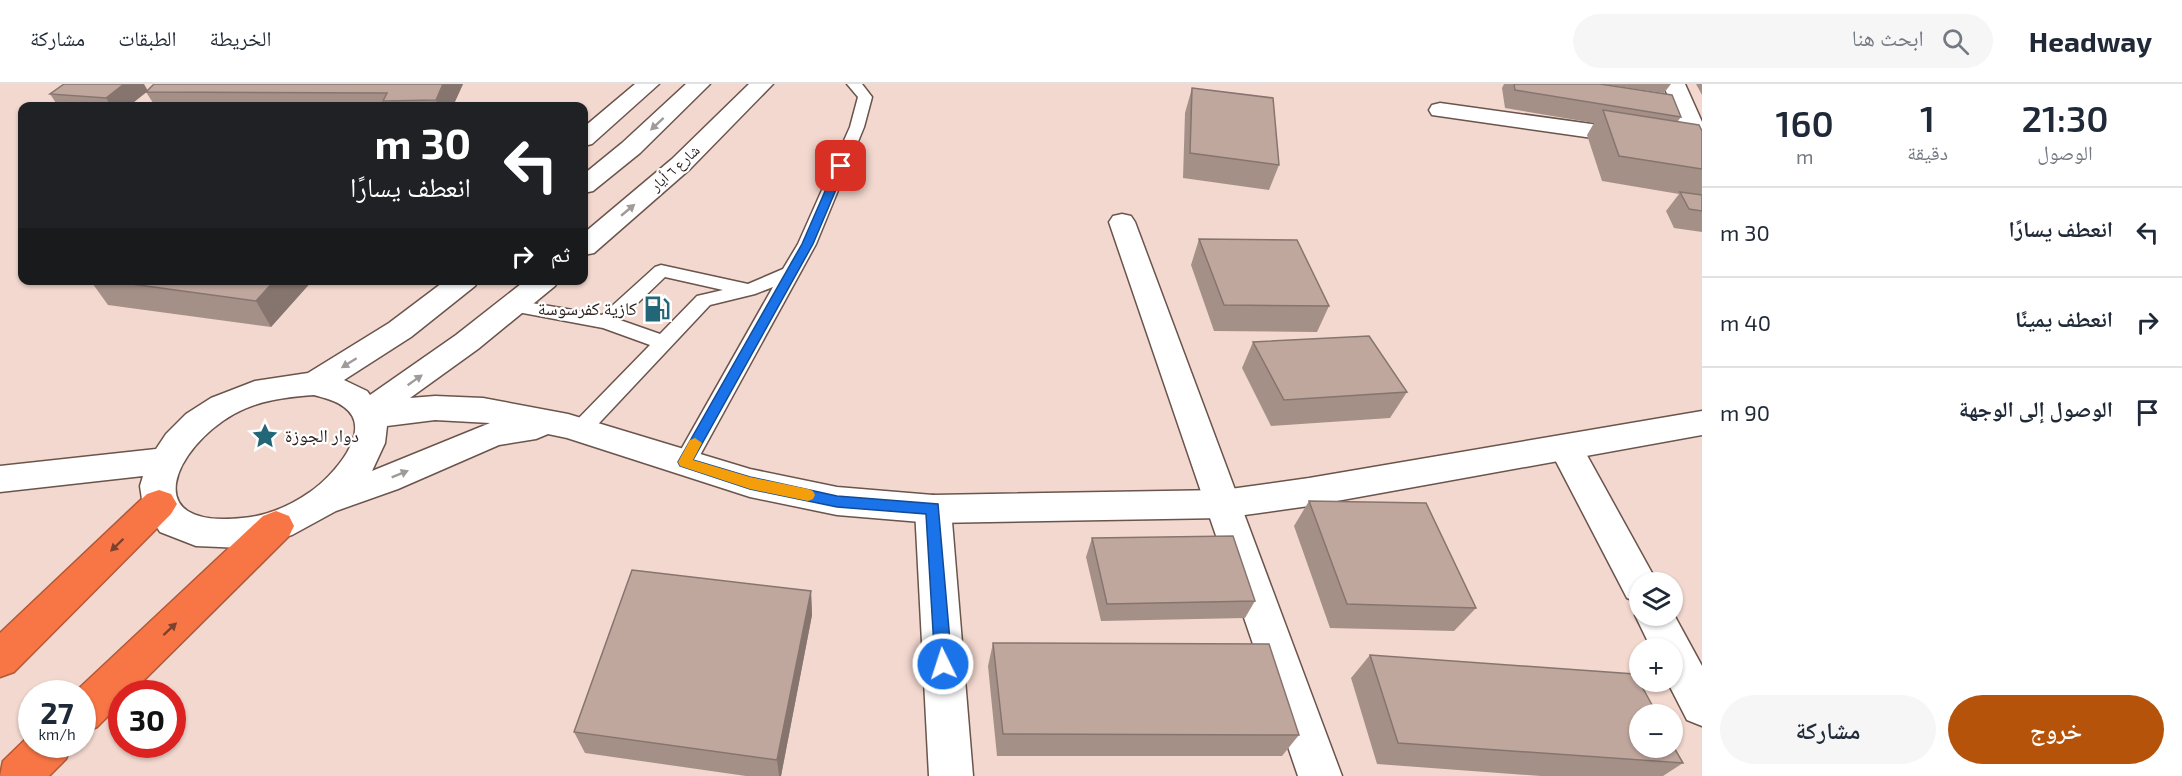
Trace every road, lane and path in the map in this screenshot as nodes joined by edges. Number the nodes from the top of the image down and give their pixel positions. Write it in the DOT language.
graph roads {
  1 [pos="648,84"];
  2 [pos="699,84"];
  3 [pos="762,84"];
  4 [pos="854,84"];
  5 [pos="1674,84"];
  6 [pos="1440,110"];
  7 [pos="588,136"];
  8 [pos="1653,140"];
  9 [pos="1677,143"];
  10 [pos="1701,148"];
  11 [pos="588,183"];
  12 [pos="1122,222"];
  13 [pos="588,245"];
  14 [pos="790,273"];
  15 [pos="458,285"];
  16 [pos="538,285"];
  17 [pos="749,290"];
  18 [pos="514,306"];
  19 [pos="606,322"];
  20 [pos="662,342"];
  21 [pos="314,384"];
  22 [pos="368,416"];
  23 [pos="1702,423"];
  24 [pos="574,428"];
  25 [pos="1566,448"];
  26 [pos="164,461"];
  27 [pos="685,462"];
  28 [pos="0,479"];
  29 [pos="325,501"];
  30 [pos="159,504"];
  31 [pos="1223,504"];
  32 [pos="933,508"];
  33 [pos="276,526"];
  34 [pos="1632,572"];
  35 [pos="9,649"];
  36 [pos="136,660"];
  37 [pos="1683,670"];
  38 [pos="96,699"];
  39 [pos="96,703"];
  40 [pos="1702,706"];
  41 [pos="37,758"];
  42 [pos="46,758"];
  43 [pos="18,776"];
  44 [pos="29,776"];
  45 [pos="951,776"];
  46 [pos="1320,776"];
  1 -- 7 [label="street"];
  2 -- 11 [label="street, one-way"];
  13 -- 3 [label="street, شارع ٦ أيار, one-way"];
  4 -- 14 [label="lane"];
  5 -- 10 [label="street"];
  6 -- 8 [label="street"];
  9 -- 10 [label="street"];
  12 -- 31 [label="street"];
  14 -- 17 [label="lane"];
  14 -- 27 [label="lane"];
  15 -- 21 [label="street, one-way"];
  16 -- 18 [label="street"];
  17 -- 19 [label="lane"];
  17 -- 20 [label="lane"];
  18 -- 19 [label="lane"];
  22 -- 18 [label="street, one-way"];
  19 -- 20 [label="lane"];
  20 -- 24 [label="lane"];
  21 -- 22 [label="street"];
  21 -- 26 [label="street"];
  22 -- 24 [label="street"];
  22 -- 29 [label="street"];
  23 -- 25 [label="street"];
  24 -- 27 [label="street"];
  29 -- 24 [label="street, one-way"];
  25 -- 31 [label="street"];
  25 -- 34 [label="street"];
  26 -- 28 [label="street"];
  26 -- 30 [label="street"];
  27 -- 32 [label="street"];
  29 -- 33 [label="street"];
  30 -- 33 [label="street"];
  30 -- 35 [label="highway, one-way"];
  31 -- 32 [label="street"];
  31 -- 46 [label="street"];
  32 -- 45 [label="street"];
  36 -- 33 [label="highway, one-way"];
  36 -- 38 [label="highway"];
  36 -- 39 [label="highway"];
  37 -- 40 [label="street"];
  41 -- 43 [label="highway"];
  42 -- 44 [label="highway"];
}
